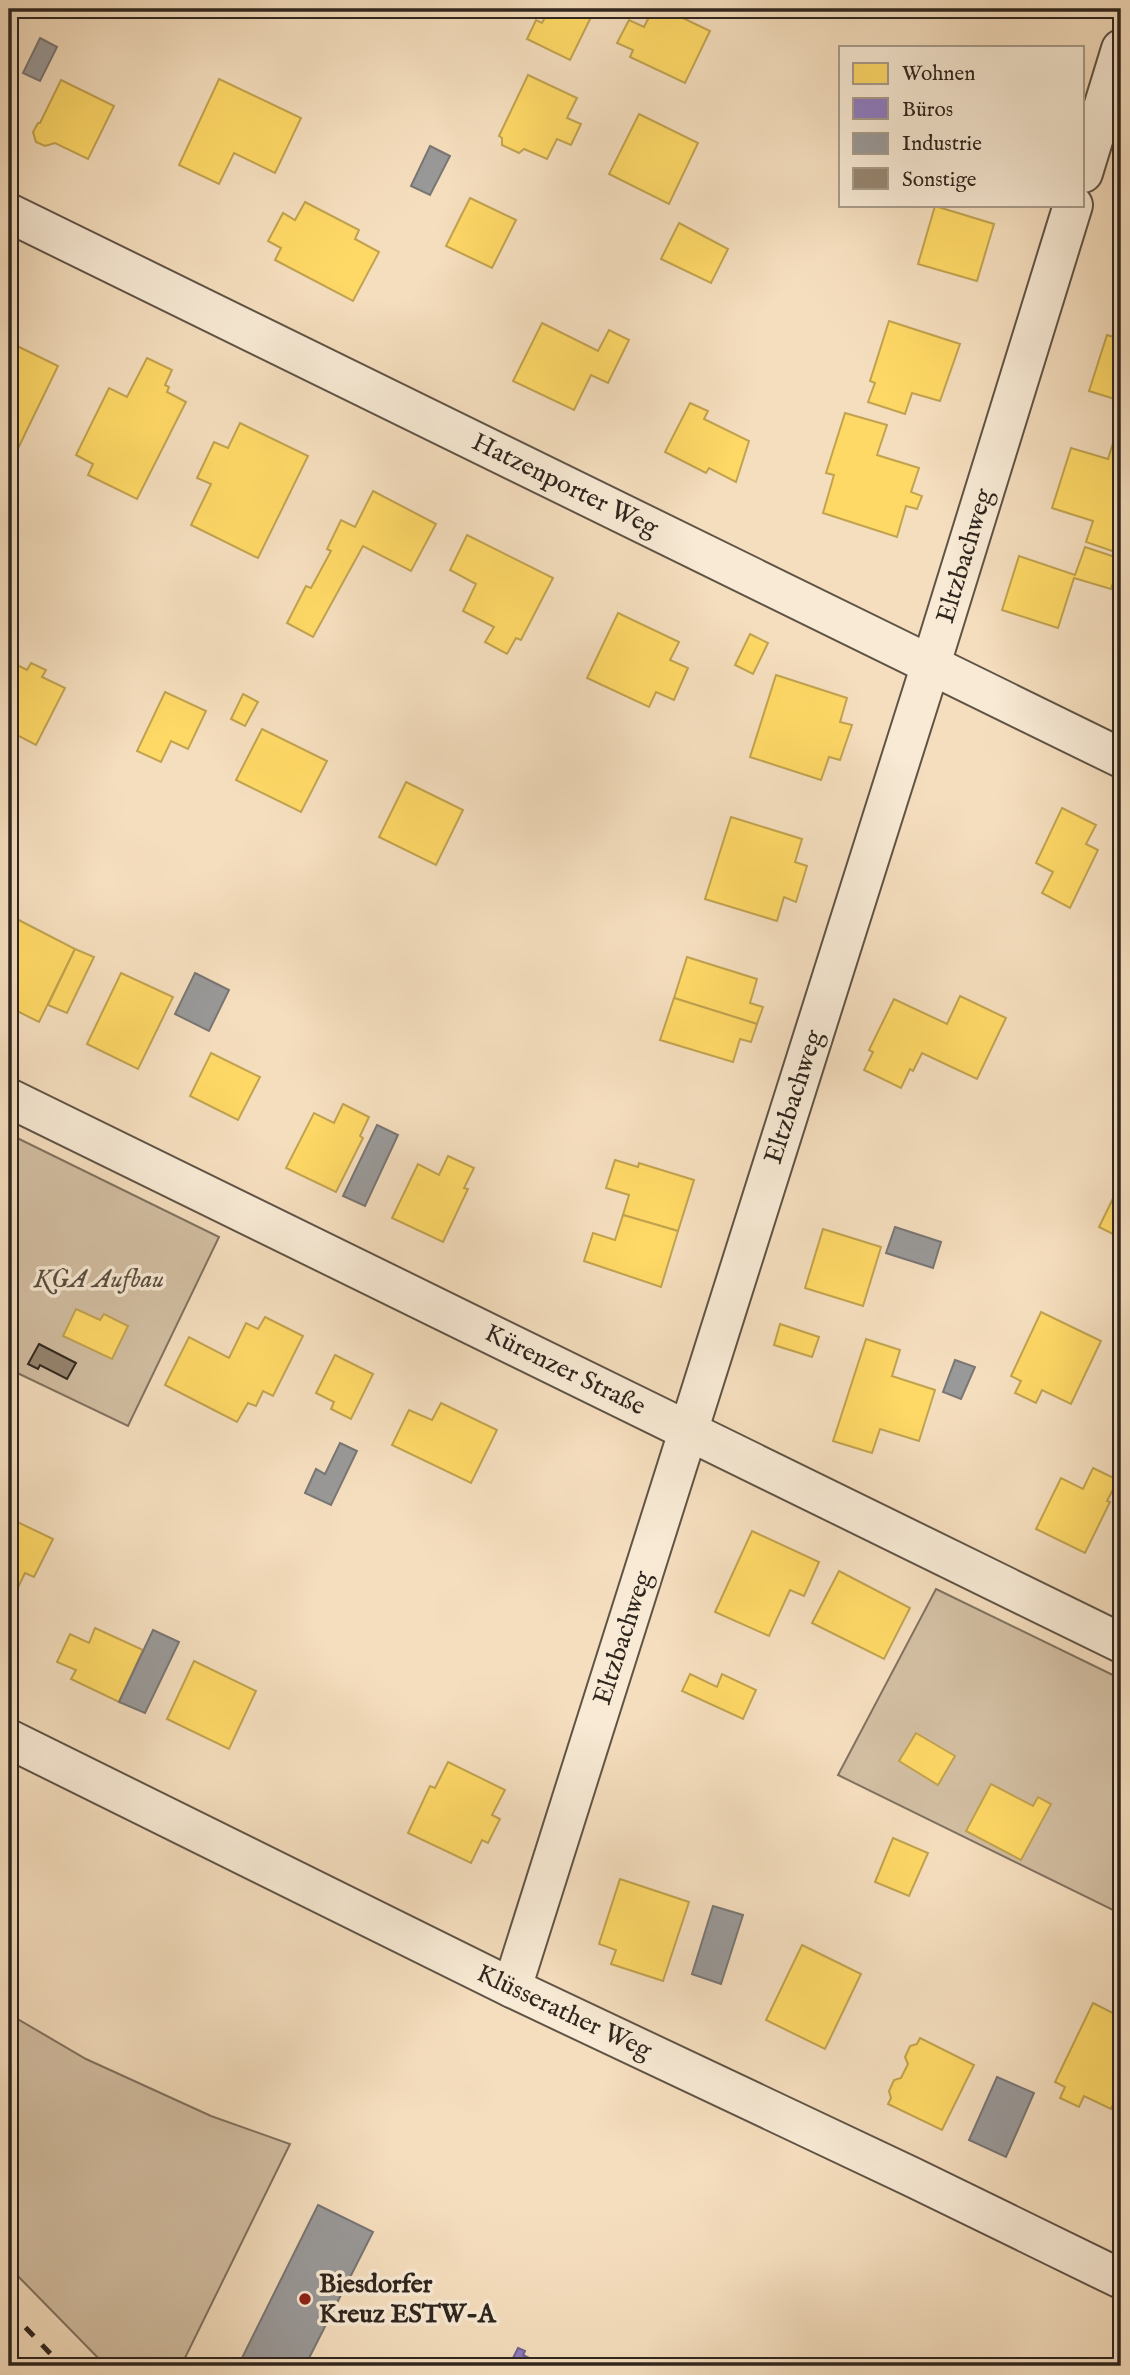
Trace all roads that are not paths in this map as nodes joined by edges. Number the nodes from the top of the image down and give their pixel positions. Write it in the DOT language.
graph roads {
  1 [pos="1121,49"];
  2 [pos="1084,170"];
  3 [pos="1073,206"];
  4 [pos="9,213"];
  5 [pos="931,664"];
  6 [pos="1121,758"];
  7 [pos="9,1098"];
  8 [pos="689,1431"];
  9 [pos="1121,1643"];
  10 [pos="9,1740"];
  11 [pos="512,1988"];
  12 [pos="1121,2279"];
  1 -- 2 [label="street"];
  3 -- 5 [label="street, Eltzbachweg"];
  4 -- 5 [label="street, Hatzenporter Weg"];
  5 -- 6 [label="street, Hatzenporter Weg"];
  5 -- 8 [label="street, Eltzbachweg"];
  7 -- 8 [label="street, Kürenzer Straße"];
  8 -- 9 [label="street, Kürenzer Straße"];
  8 -- 11 [label="street, Eltzbachweg"];
  10 -- 11 [label="street, Klüsserather Weg"];
  11 -- 12 [label="street, Klüsserather Weg"];
}
